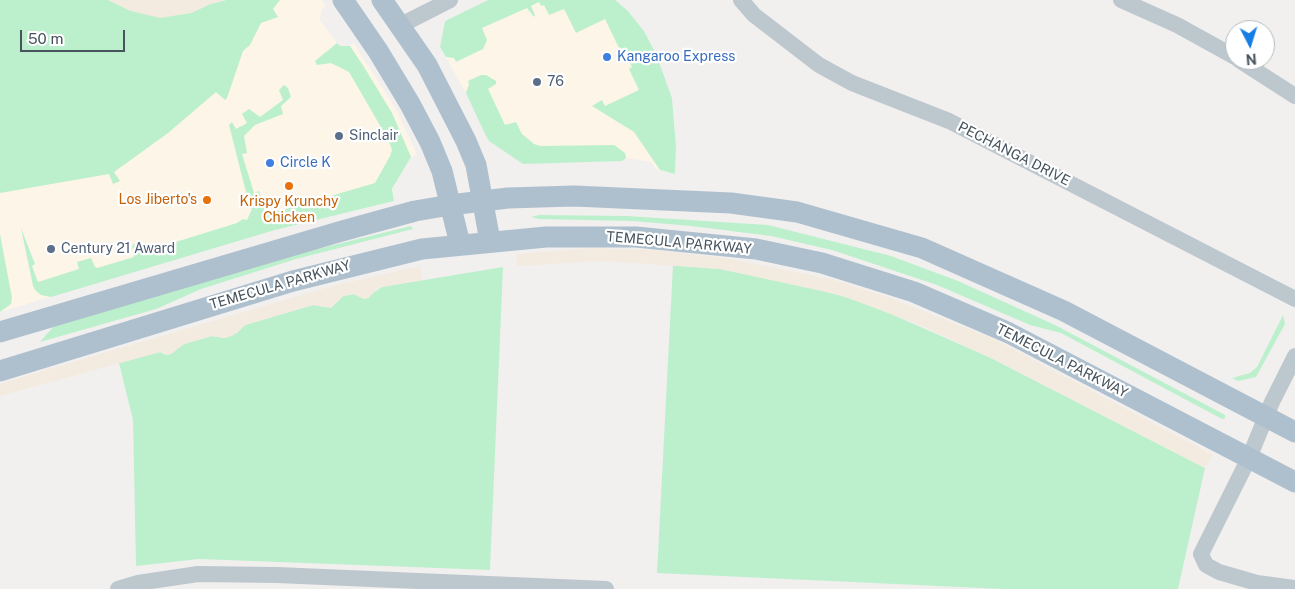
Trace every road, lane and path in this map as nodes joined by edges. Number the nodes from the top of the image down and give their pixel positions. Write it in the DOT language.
graph roads {
  1 [pos="343,0"];
  2 [pos="382,0"];
  3 [pos="450,0"];
  4 [pos="741,0"];
  5 [pos="1121,0"];
  6 [pos="401,25"];
  7 [pos="1225,51"];
  8 [pos="1255,70"];
  9 [pos="1295,96"];
  10 [pos="482,200"];
  11 [pos="450,205"];
  12 [pos="490,241"];
  13 [pos="460,244"];
  14 [pos="1295,299"];
  15 [pos="0,332"];
  16 [pos="1295,356"];
  17 [pos="0,371"];
  18 [pos="1266,417"];
  19 [pos="1295,432"];
  20 [pos="1249,458"];
  21 [pos="1295,482"];
  22 [pos="1295,588"];
  23 [pos="118,589"];
  24 [pos="606,589"];
  1 -- 11 [label="main road"];
  2 -- 6 [label="main road"];
  3 -- 6 [label="street"];
  4 -- 14 [label="street, PECHANGA DRIVE"];
  5 -- 7 [label="street"];
  6 -- 10 [label="main road"];
  8 -- 9 [label="street"];
  10 -- 11 [label="main road"];
  10 -- 12 [label="main road"];
  10 -- 18 [label="main road"];
  11 -- 13 [label="main road"];
  11 -- 15 [label="main road"];
  12 -- 13 [label="main road, TEMECULA PARKWAY"];
  12 -- 20 [label="main road, TEMECULA PARKWAY"];
  13 -- 17 [label="main road, TEMECULA PARKWAY"];
  16 -- 18 [label="street"];
  18 -- 19 [label="main road"];
  18 -- 20 [label="street"];
  20 -- 21 [label="main road, TEMECULA PARKWAY"];
  20 -- 22 [label="street"];
  23 -- 24 [label="street"];
}
